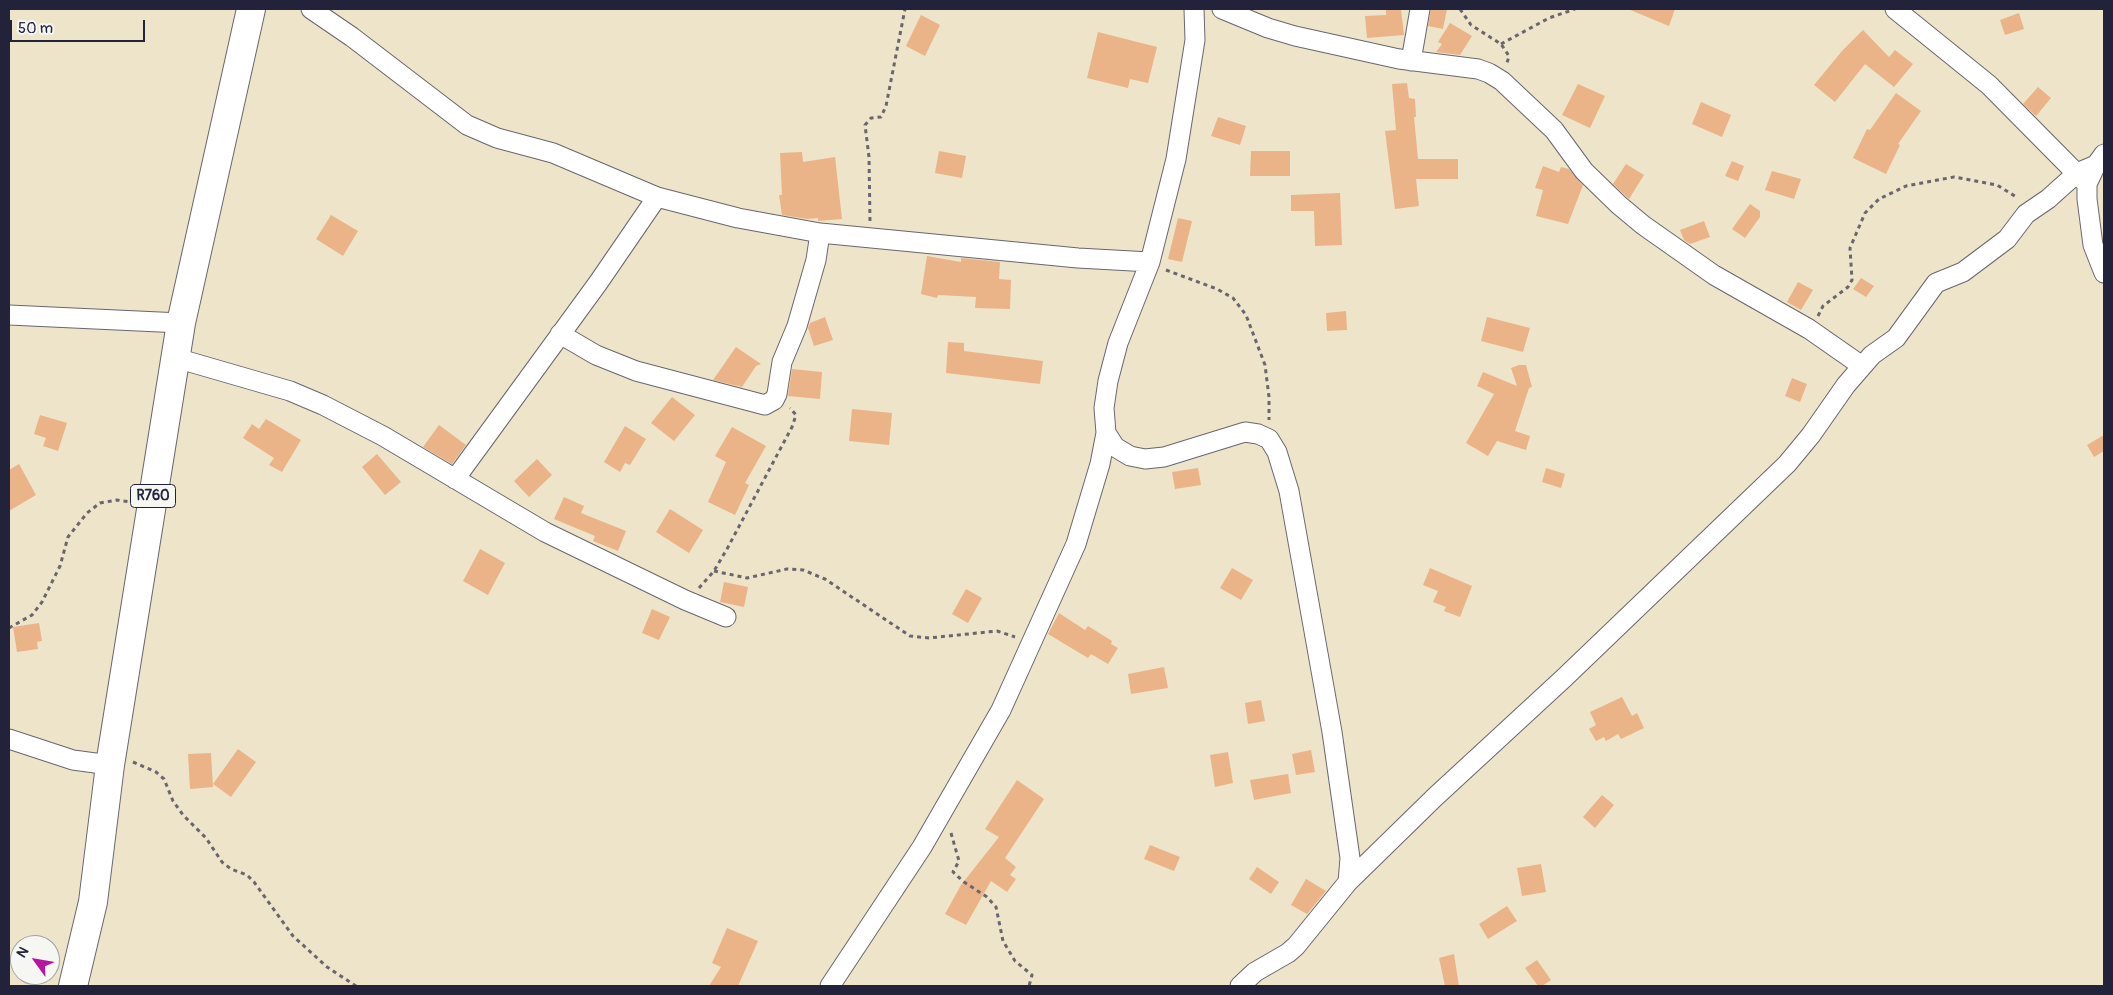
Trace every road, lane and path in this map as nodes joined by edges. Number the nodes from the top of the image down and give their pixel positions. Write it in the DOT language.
graph roads {
  1 [pos="311,9"];
  2 [pos="905,9"];
  3 [pos="1194,9"];
  4 [pos="1222,9"];
  5 [pos="1420,9"];
  6 [pos="1460,9"];
  7 [pos="1575,9"];
  8 [pos="1895,9"];
  9 [pos="247,10"];
  10 [pos="1501,44"];
  11 [pos="1411,61"];
  12 [pos="1502,81"];
  13 [pos="2100,159"];
  14 [pos="2082,179"];
  15 [pos="657,197"];
  16 [pos="2035,208"];
  17 [pos="820,233"];
  18 [pos="871,239"];
  19 [pos="1150,262"];
  20 [pos="2104,273"];
  21 [pos="9,315"];
  22 [pos="181,323"];
  23 [pos="1809,329"];
  24 [pos="560,334"];
  25 [pos="176,358"];
  26 [pos="1862,366"];
  27 [pos="774,400"];
  28 [pos="1106,433"];
  29 [pos="1269,438"];
  30 [pos="455,479"];
  31 [pos="152,504"];
  32 [pos="714,571"];
  33 [pos="685,600"];
  34 [pos="726,616"];
  35 [pos="9,628"];
  36 [pos="1033,644"];
  37 [pos="9,739"];
  38 [pos="110,765"];
  39 [pos="943,809"];
  40 [pos="1348,882"];
  41 [pos="72,986"];
  42 [pos="356,986"];
  43 [pos="830,986"];
  44 [pos="1029,986"];
  45 [pos="1240,986"];
  1 -- 15 [label="street"];
  2 -- 18 [label="path"];
  3 -- 19 [label="street"];
  4 -- 11 [label="street"];
  5 -- 11 [label="street"];
  6 -- 10 [label="path"];
  7 -- 10 [label="path"];
  8 -- 14 [label="street"];
  9 -- 22 [label="main road, R760"];
  10 -- 12 [label="path"];
  11 -- 12 [label="street"];
  12 -- 23 [label="street"];
  13 -- 14 [label="street"];
  14 -- 16 [label="street"];
  14 -- 20 [label="street"];
  15 -- 17 [label="street"];
  15 -- 24 [label="street"];
  16 -- 23 [label="path"];
  16 -- 26 [label="street"];
  17 -- 18 [label="street"];
  17 -- 27 [label="street"];
  18 -- 19 [label="street"];
  19 -- 28 [label="street"];
  19 -- 29 [label="path"];
  21 -- 22 [label="street"];
  22 -- 25 [label="main road, R760"];
  23 -- 26 [label="street"];
  24 -- 27 [label="street"];
  24 -- 30 [label="street"];
  25 -- 30 [label="street"];
  25 -- 31 [label="main road, R760"];
  26 -- 40 [label="street"];
  27 -- 32 [label="path"];
  28 -- 29 [label="street"];
  28 -- 36 [label="street"];
  29 -- 40 [label="street"];
  30 -- 33 [label="street"];
  31 -- 35 [label="path"];
  31 -- 38 [label="main road, R760"];
  32 -- 33 [label="path"];
  32 -- 36 [label="path"];
  33 -- 34 [label="street"];
  36 -- 39 [label="street"];
  37 -- 38 [label="street"];
  38 -- 41 [label="main road, R760"];
  38 -- 42 [label="path"];
  39 -- 43 [label="street"];
  39 -- 44 [label="path"];
  40 -- 45 [label="street"];
}
